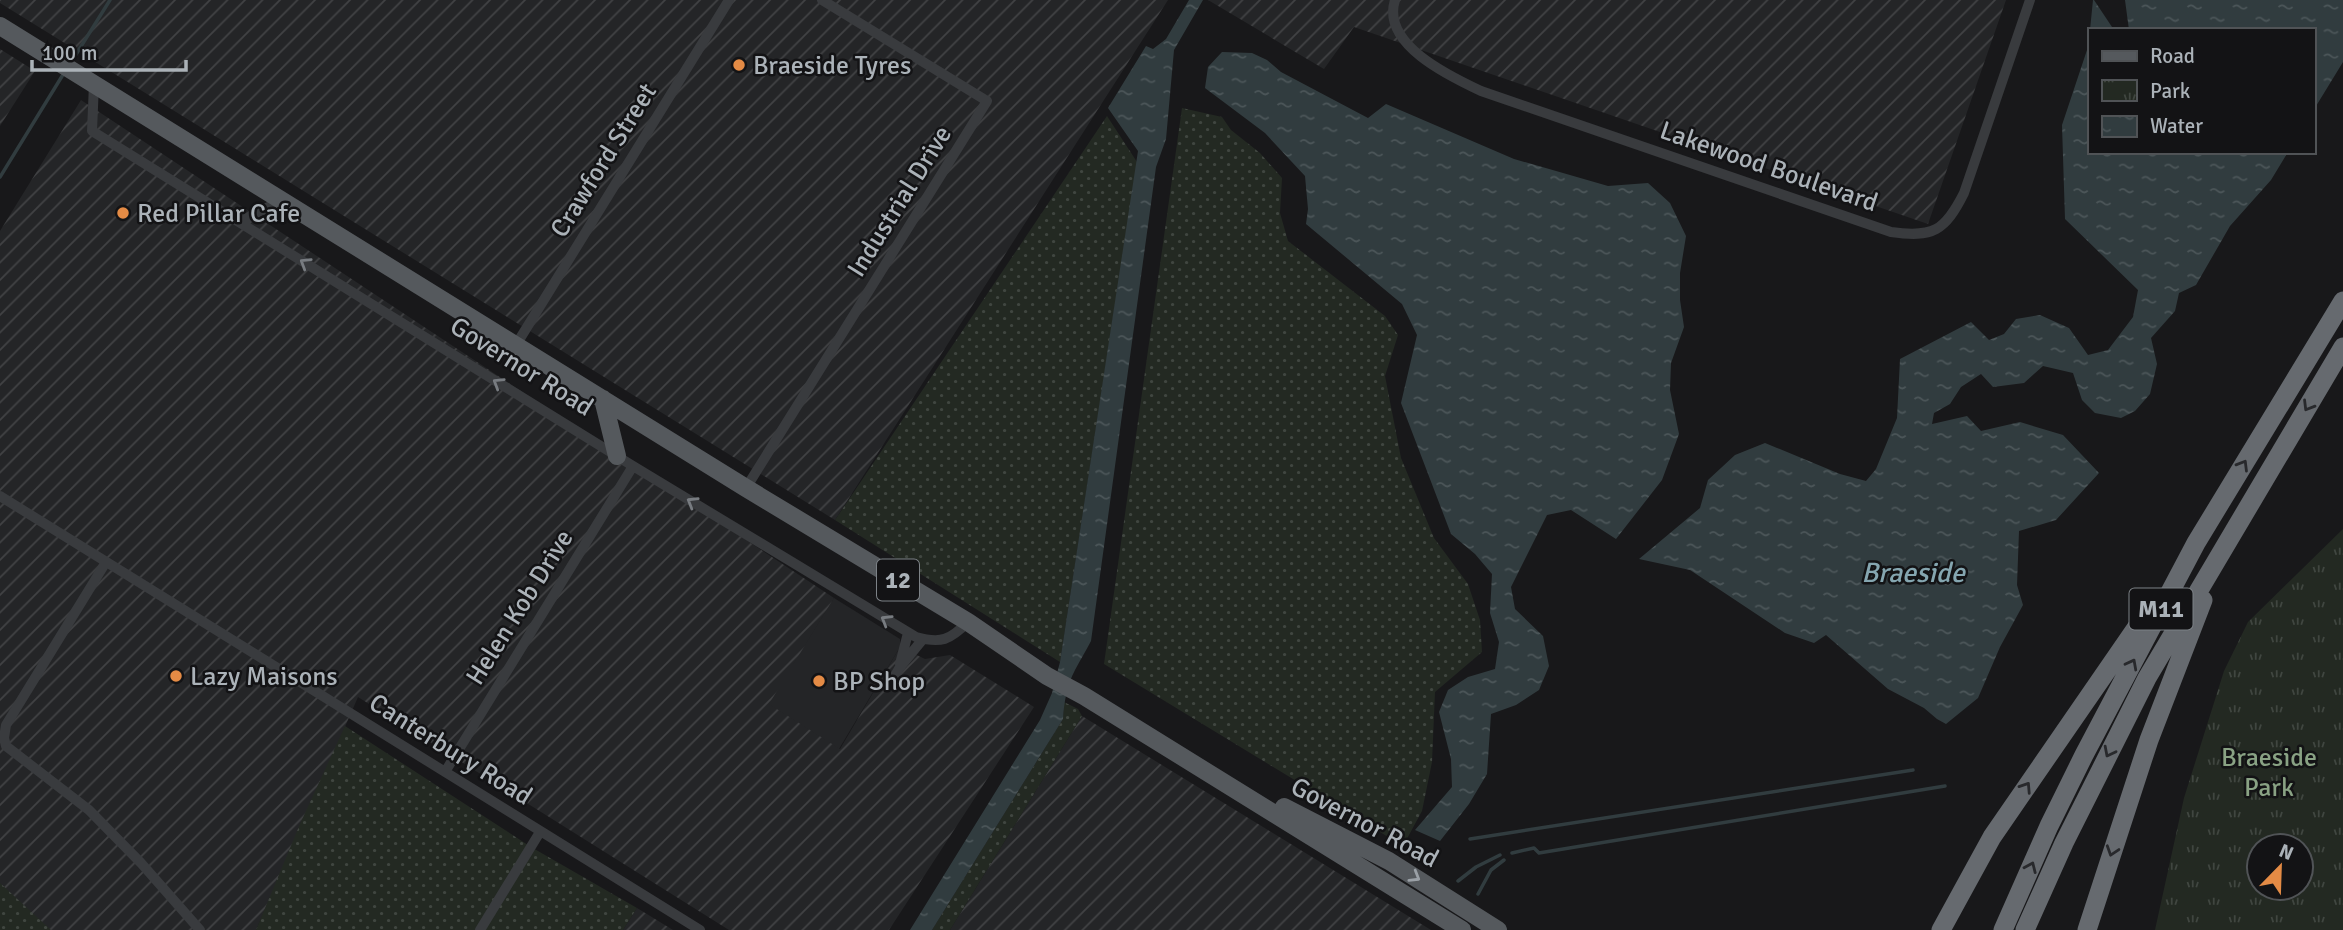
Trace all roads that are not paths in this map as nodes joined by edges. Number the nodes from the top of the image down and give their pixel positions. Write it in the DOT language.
graph roads {
  1 [pos="729,0"];
  2 [pos="822,0"];
  3 [pos="1395,0"];
  4 [pos="2030,0"];
  5 [pos="0,26"];
  6 [pos="94,84"];
  7 [pos="282,200"];
  8 [pos="239,222"];
  9 [pos="2343,301"];
  10 [pos="516,345"];
  11 [pos="2343,347"];
  12 [pos="603,399"];
  13 [pos="617,456"];
  14 [pos="633,466"];
  15 [pos="746,488"];
  16 [pos="0,496"];
  17 [pos="2196,543"];
  18 [pos="2218,556"];
  19 [pos="106,562"];
  20 [pos="968,622"];
  21 [pos="908,633"];
  22 [pos="923,639"];
  23 [pos="900,667"];
  24 [pos="890,684"];
  25 [pos="1202,768"];
  26 [pos="444,772"];
  27 [pos="540,832"];
  28 [pos="200,930"];
  29 [pos="480,930"];
  30 [pos="700,930"];
  31 [pos="1462,930"];
  32 [pos="1498,930"];
  33 [pos="1941,930"];
  34 [pos="2003,930"];
  35 [pos="2025,930"];
  36 [pos="2087,930"];
  1 -- 10 [label="street, Crawford Street"];
  2 -- 15 [label="street, Industrial Drive"];
  3 -- 4 [label="street, Lakewood Boulevard"];
  5 -- 6 [label="main road, Governor Road / 12"];
  6 -- 7 [label="main road, Governor Road / 12"];
  6 -- 8 [label="street, Governor Road"];
  7 -- 8 [label="street"];
  7 -- 10 [label="main road, Governor Road / 12"];
  13 -- 8 [label="street, Governor Road, one-way"];
  17 -- 9 [label="highway, M11, one-way"];
  10 -- 12 [label="main road, Governor Road / 12"];
  11 -- 18 [label="highway, M11, one-way"];
  12 -- 13 [label="main road"];
  12 -- 15 [label="main road, Governor Road / 12"];
  13 -- 14 [label="street, Governor Road"];
  21 -- 14 [label="street, Governor Road, one-way"];
  14 -- 26 [label="street, Helen Kob Drive"];
  15 -- 20 [label="main road, Governor Road / 12"];
  16 -- 19 [label="street, Canterbury Road"];
  33 -- 17 [label="highway, one-way"];
  34 -- 17 [label="highway, M11, one-way"];
  18 -- 35 [label="highway, M11, one-way"];
  18 -- 36 [label="highway, one-way"];
  19 -- 26 [label="street, Canterbury Road"];
  19 -- 28 [label="street"];
  20 -- 22 [label="street"];
  20 -- 25 [label="main road, Governor Road / 12"];
  21 -- 22 [label="street, Governor Road"];
  21 -- 23 [label="street"];
  22 -- 23 [label="street"];
  23 -- 24 [label="street"];
  25 -- 31 [label="main road, Governor Road / 12"];
  25 -- 32 [label="main road, Governor Road / 12, one-way"];
  26 -- 27 [label="street, Canterbury Road"];
  27 -- 29 [label="street"];
  27 -- 30 [label="street, Canterbury Road"];
}
